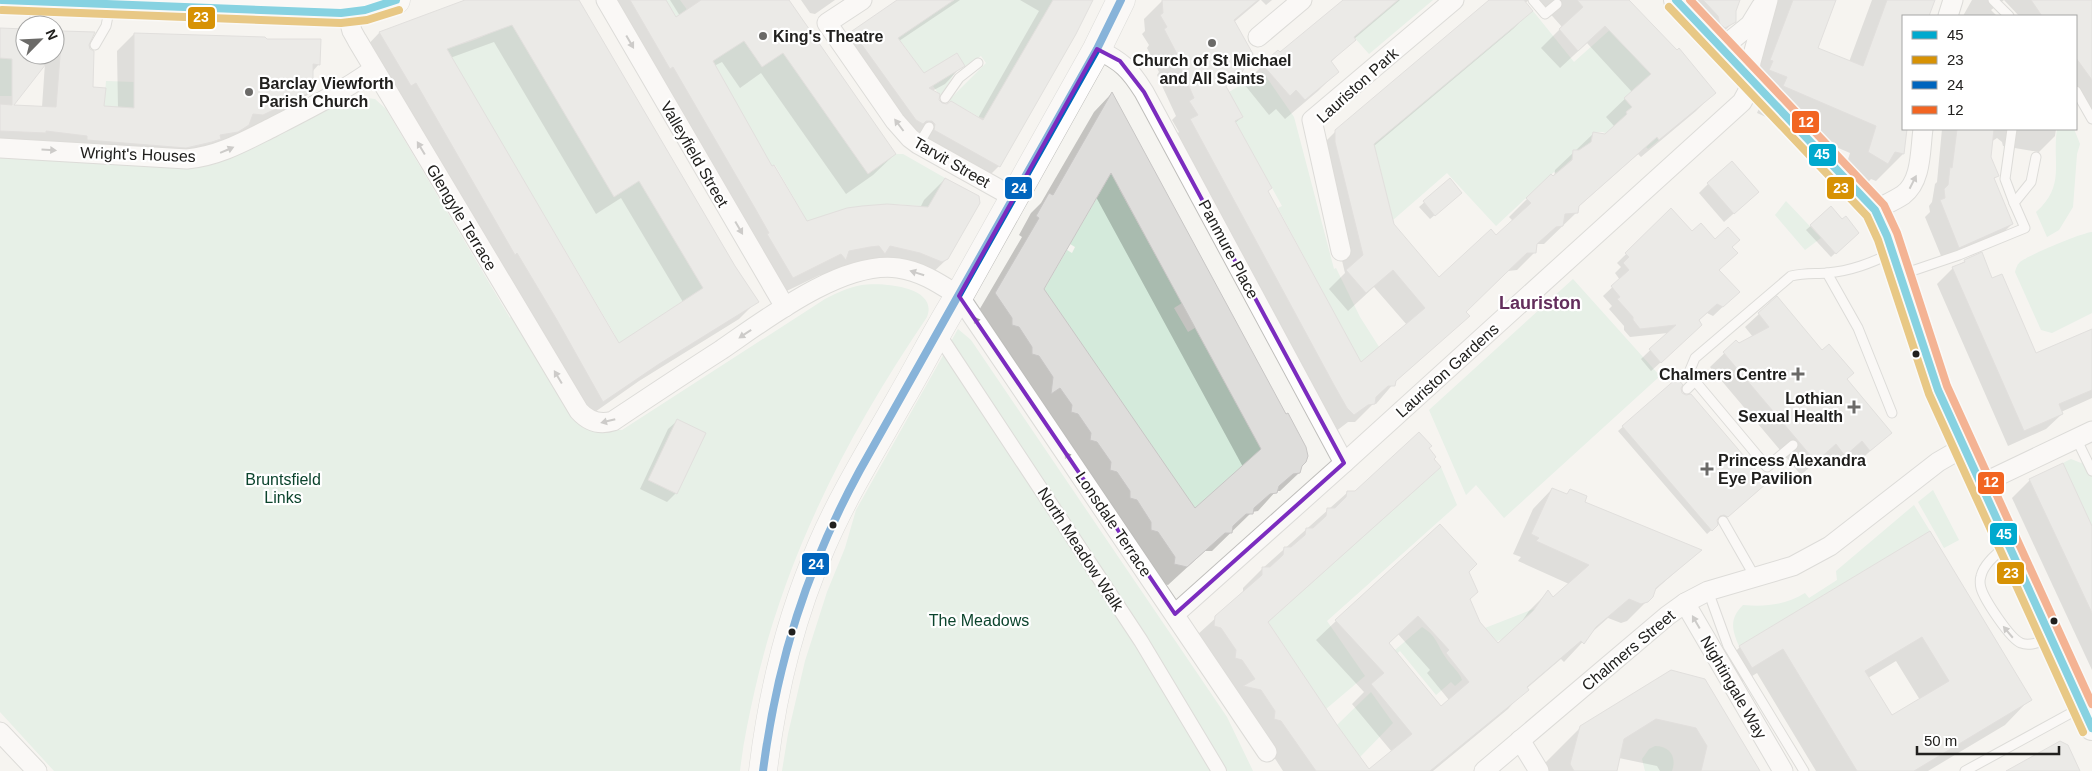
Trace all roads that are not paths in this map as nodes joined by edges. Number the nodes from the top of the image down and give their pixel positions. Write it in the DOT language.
graph roads {
  1 [pos="2,0"];
  2 [pos="396,0"];
  3 [pos="606,0"];
  4 [pos="862,0"];
  5 [pos="1121,0"];
  6 [pos="1302,0"];
  7 [pos="1454,0"];
  8 [pos="1533,0"];
  9 [pos="1676,0"];
  10 [pos="1767,0"];
  11 [pos="1953,0"];
  12 [pos="1993,0"];
  13 [pos="110,4"];
  14 [pos="232,4"];
  15 [pos="1557,4"];
  16 [pos="347,12"];
  17 [pos="34,13"];
  18 [pos="1948,15"];
  19 [pos="2008,15"];
  20 [pos="1258,37"];
  21 [pos="1713,40"];
  22 [pos="95,45"];
  23 [pos="1097,49"];
  24 [pos="978,63"];
  25 [pos="374,69"];
  26 [pos="1750,78"];
  27 [pos="2077,93"];
  28 [pos="946,98"];
  29 [pos="2092,119"];
  30 [pos="929,127"];
  31 [pos="1923,130"];
  32 [pos="2012,130"];
  33 [pos="920,144"];
  34 [pos="0,148"];
  35 [pos="2036,157"];
  36 [pos="1013,197"];
  37 [pos="2014,203"];
  38 [pos="1875,210"];
  39 [pos="1341,251"];
  40 [pos="1892,253"];
  41 [pos="1827,273"];
  42 [pos="1900,275"];
  43 [pos="959,296"];
  44 [pos="785,307"];
  45 [pos="937,332"];
  46 [pos="1695,381"];
  47 [pos="1687,389"];
  48 [pos="1892,413"];
  49 [pos="2084,434"];
  50 [pos="1793,445"];
  51 [pos="1964,447"];
  52 [pos="1344,463"];
  53 [pos="2092,471"];
  54 [pos="1981,484"];
  55 [pos="1723,521"];
  56 [pos="2008,544"];
  57 [pos="1755,577"];
  58 [pos="1708,591"];
  59 [pos="1685,603"];
  60 [pos="1175,614"];
  61 [pos="2051,639"];
  62 [pos="2087,718"];
  63 [pos="0,732"];
  64 [pos="1520,740"];
  65 [pos="1267,752"];
  66 [pos="37,771"];
  67 [pos="763,771"];
  68 [pos="1219,771"];
  69 [pos="1484,771"];
  70 [pos="1539,771"];
  71 [pos="1783,771"];
  72 [pos="1804,771"];
  73 [pos="1965,771"];
  1 -- 17 [label="main road"];
  2 -- 16 [label="main road"];
  3 -- 44 [label="street, Valleyfield Street, one-way"];
  33 -- 4 [label="street, Tarvit Street, one-way"];
  5 -- 23 [label="main road"];
  6 -- 20 [label="street"];
  7 -- 39 [label="street, Lauriston Park"];
  8 -- 15 [label="lane"];
  9 -- 21 [label="street"];
  10 -- 21 [label="street"];
  10 -- 26 [label="street, Lauriston Gardens"];
  11 -- 18 [label="street"];
  12 -- 19 [label="lane"];
  13 -- 14 [label="main road"];
  13 -- 17 [label="main road"];
  13 -- 22 [label="lane"];
  14 -- 16 [label="main road"];
  16 -- 25 [label="street, Glengyle Terrace"];
  21 -- 26 [label="street"];
  23 -- 36 [label="main road"];
  23 -- 52 [label="street, Panmure Place"];
  24 -- 28 [label="lane"];
  34 -- 25 [label="street, Wright's Houses, one-way"];
  44 -- 25 [label="street, Glengyle Terrace, one-way"];
  26 -- 38 [label="street"];
  26 -- 52 [label="street, Lauriston Gardens"];
  27 -- 29 [label="lane"];
  30 -- 33 [label="lane"];
  38 -- 31 [label="street, one-way"];
  32 -- 37 [label="lane"];
  33 -- 36 [label="street, Tarvit Street"];
  35 -- 37 [label="lane"];
  36 -- 43 [label="main road"];
  37 -- 42 [label="lane"];
  38 -- 40 [label="street"];
  40 -- 41 [label="lane"];
  40 -- 42 [label="street"];
  41 -- 46 [label="lane"];
  41 -- 48 [label="lane"];
  42 -- 51 [label="street"];
  43 -- 44 [label="street, one-way"];
  43 -- 45 [label="main road"];
  60 -- 43 [label="street, Lonsdale Terrace, one-way"];
  45 -- 67 [label="main road"];
  45 -- 68 [label="street, North Meadow Walk"];
  46 -- 47 [label="lane"];
  46 -- 50 [label="lane"];
  49 -- 53 [label="lane"];
  49 -- 54 [label="street"];
  51 -- 54 [label="street"];
  51 -- 57 [label="street, Chalmers Street"];
  52 -- 60 [label="street, Lauriston Gardens"];
  54 -- 56 [label="street"];
  55 -- 57 [label="lane"];
  56 -- 61 [label="street"];
  61 -- 56 [label="lane, one-way"];
  57 -- 58 [label="street, Chalmers Street"];
  58 -- 59 [label="street, Chalmers Street"];
  58 -- 72 [label="lane"];
  59 -- 64 [label="street, Chalmers Street"];
  71 -- 59 [label="street, Nightingale Way, one-way"];
  60 -- 65 [label="street, Lonsdale Terrace"];
  61 -- 62 [label="street"];
  62 -- 73 [label="lane"];
  63 -- 66 [label="street"];
  64 -- 69 [label="street, Chalmers Street"];
  64 -- 70 [label="street"];
}
